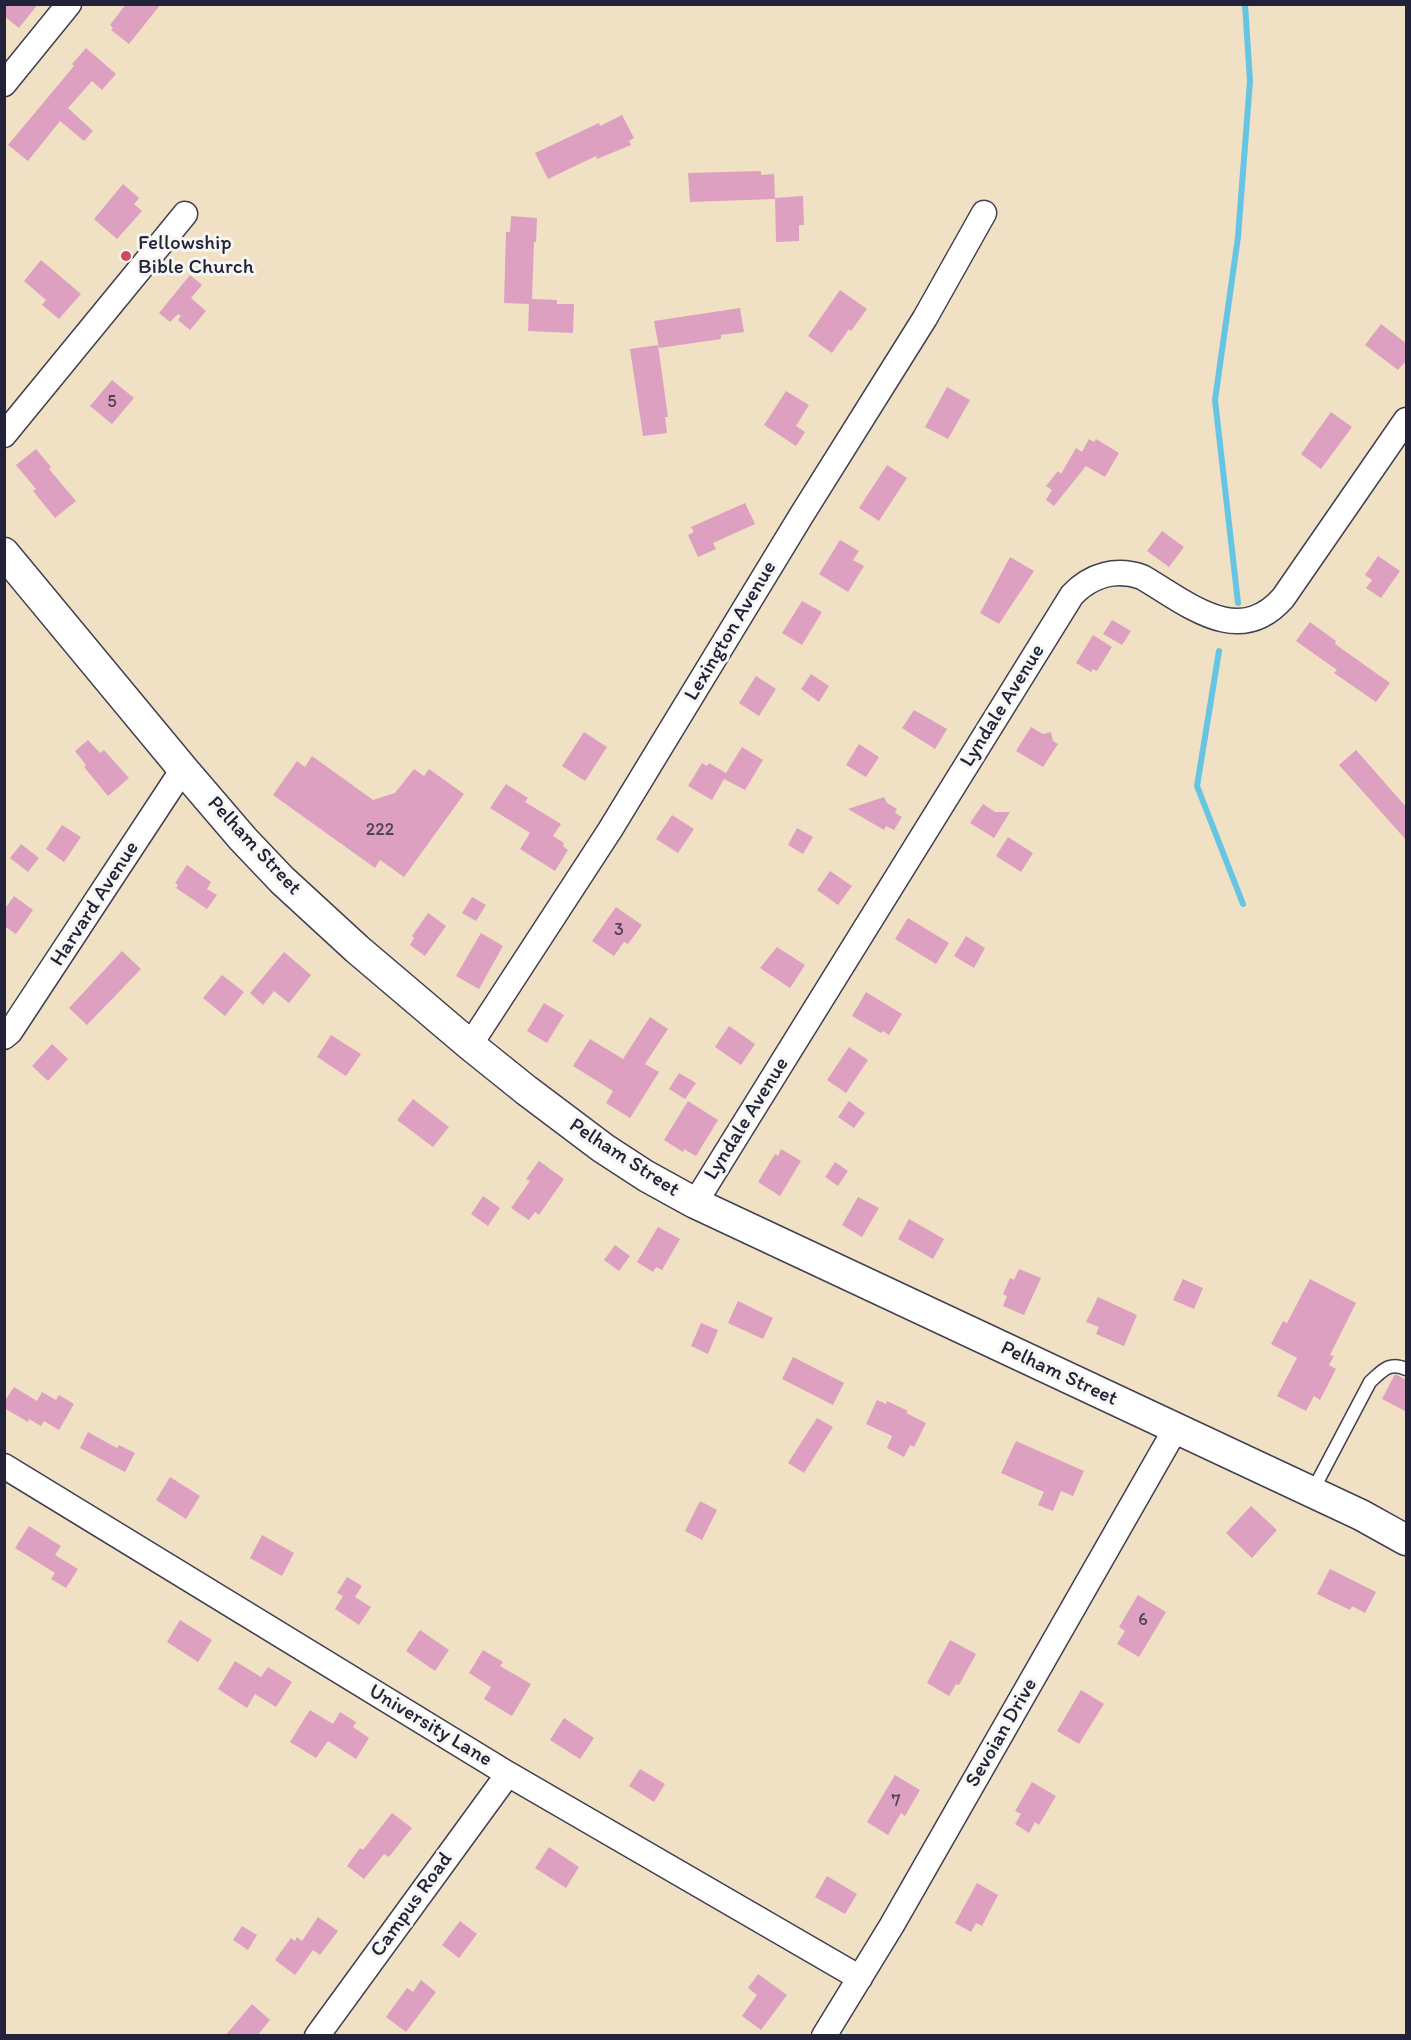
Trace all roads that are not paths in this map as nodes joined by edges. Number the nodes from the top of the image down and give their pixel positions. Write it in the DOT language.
graph roads {
  1 [pos="69,4"];
  2 [pos="4,84"];
  3 [pos="984,213"];
  4 [pos="185,214"];
  5 [pos="1407,420"];
  6 [pos="4,435"];
  7 [pos="11,565"];
  8 [pos="183,770"];
  9 [pos="4,1037"];
  10 [pos="470,1045"];
  11 [pos="694,1203"];
  12 [pos="1407,1369"];
  13 [pos="1176,1428"];
  14 [pos="4,1466"];
  15 [pos="1312,1492"];
  16 [pos="1403,1531"];
  17 [pos="508,1774"];
  18 [pos="860,1978"];
  19 [pos="317,2036"];
  20 [pos="824,2036"];
  1 -- 2 [label="street"];
  3 -- 10 [label="street, Lexington Avenue"];
  4 -- 6 [label="street"];
  5 -- 11 [label="street, Lyndale Avenue"];
  7 -- 8 [label="street, Pelham Street"];
  8 -- 9 [label="street, Harvard Avenue"];
  8 -- 10 [label="street, Pelham Street"];
  10 -- 11 [label="street, Pelham Street"];
  11 -- 13 [label="street, Pelham Street"];
  12 -- 15 [label="lane"];
  13 -- 15 [label="street, Pelham Street"];
  13 -- 18 [label="street, Sevoian Drive"];
  14 -- 17 [label="street, University Lane"];
  15 -- 16 [label="street, Pelham Street"];
  17 -- 18 [label="street, University Lane"];
  17 -- 19 [label="street, Campus Road"];
  18 -- 20 [label="street, Sevoian Drive"];
}
